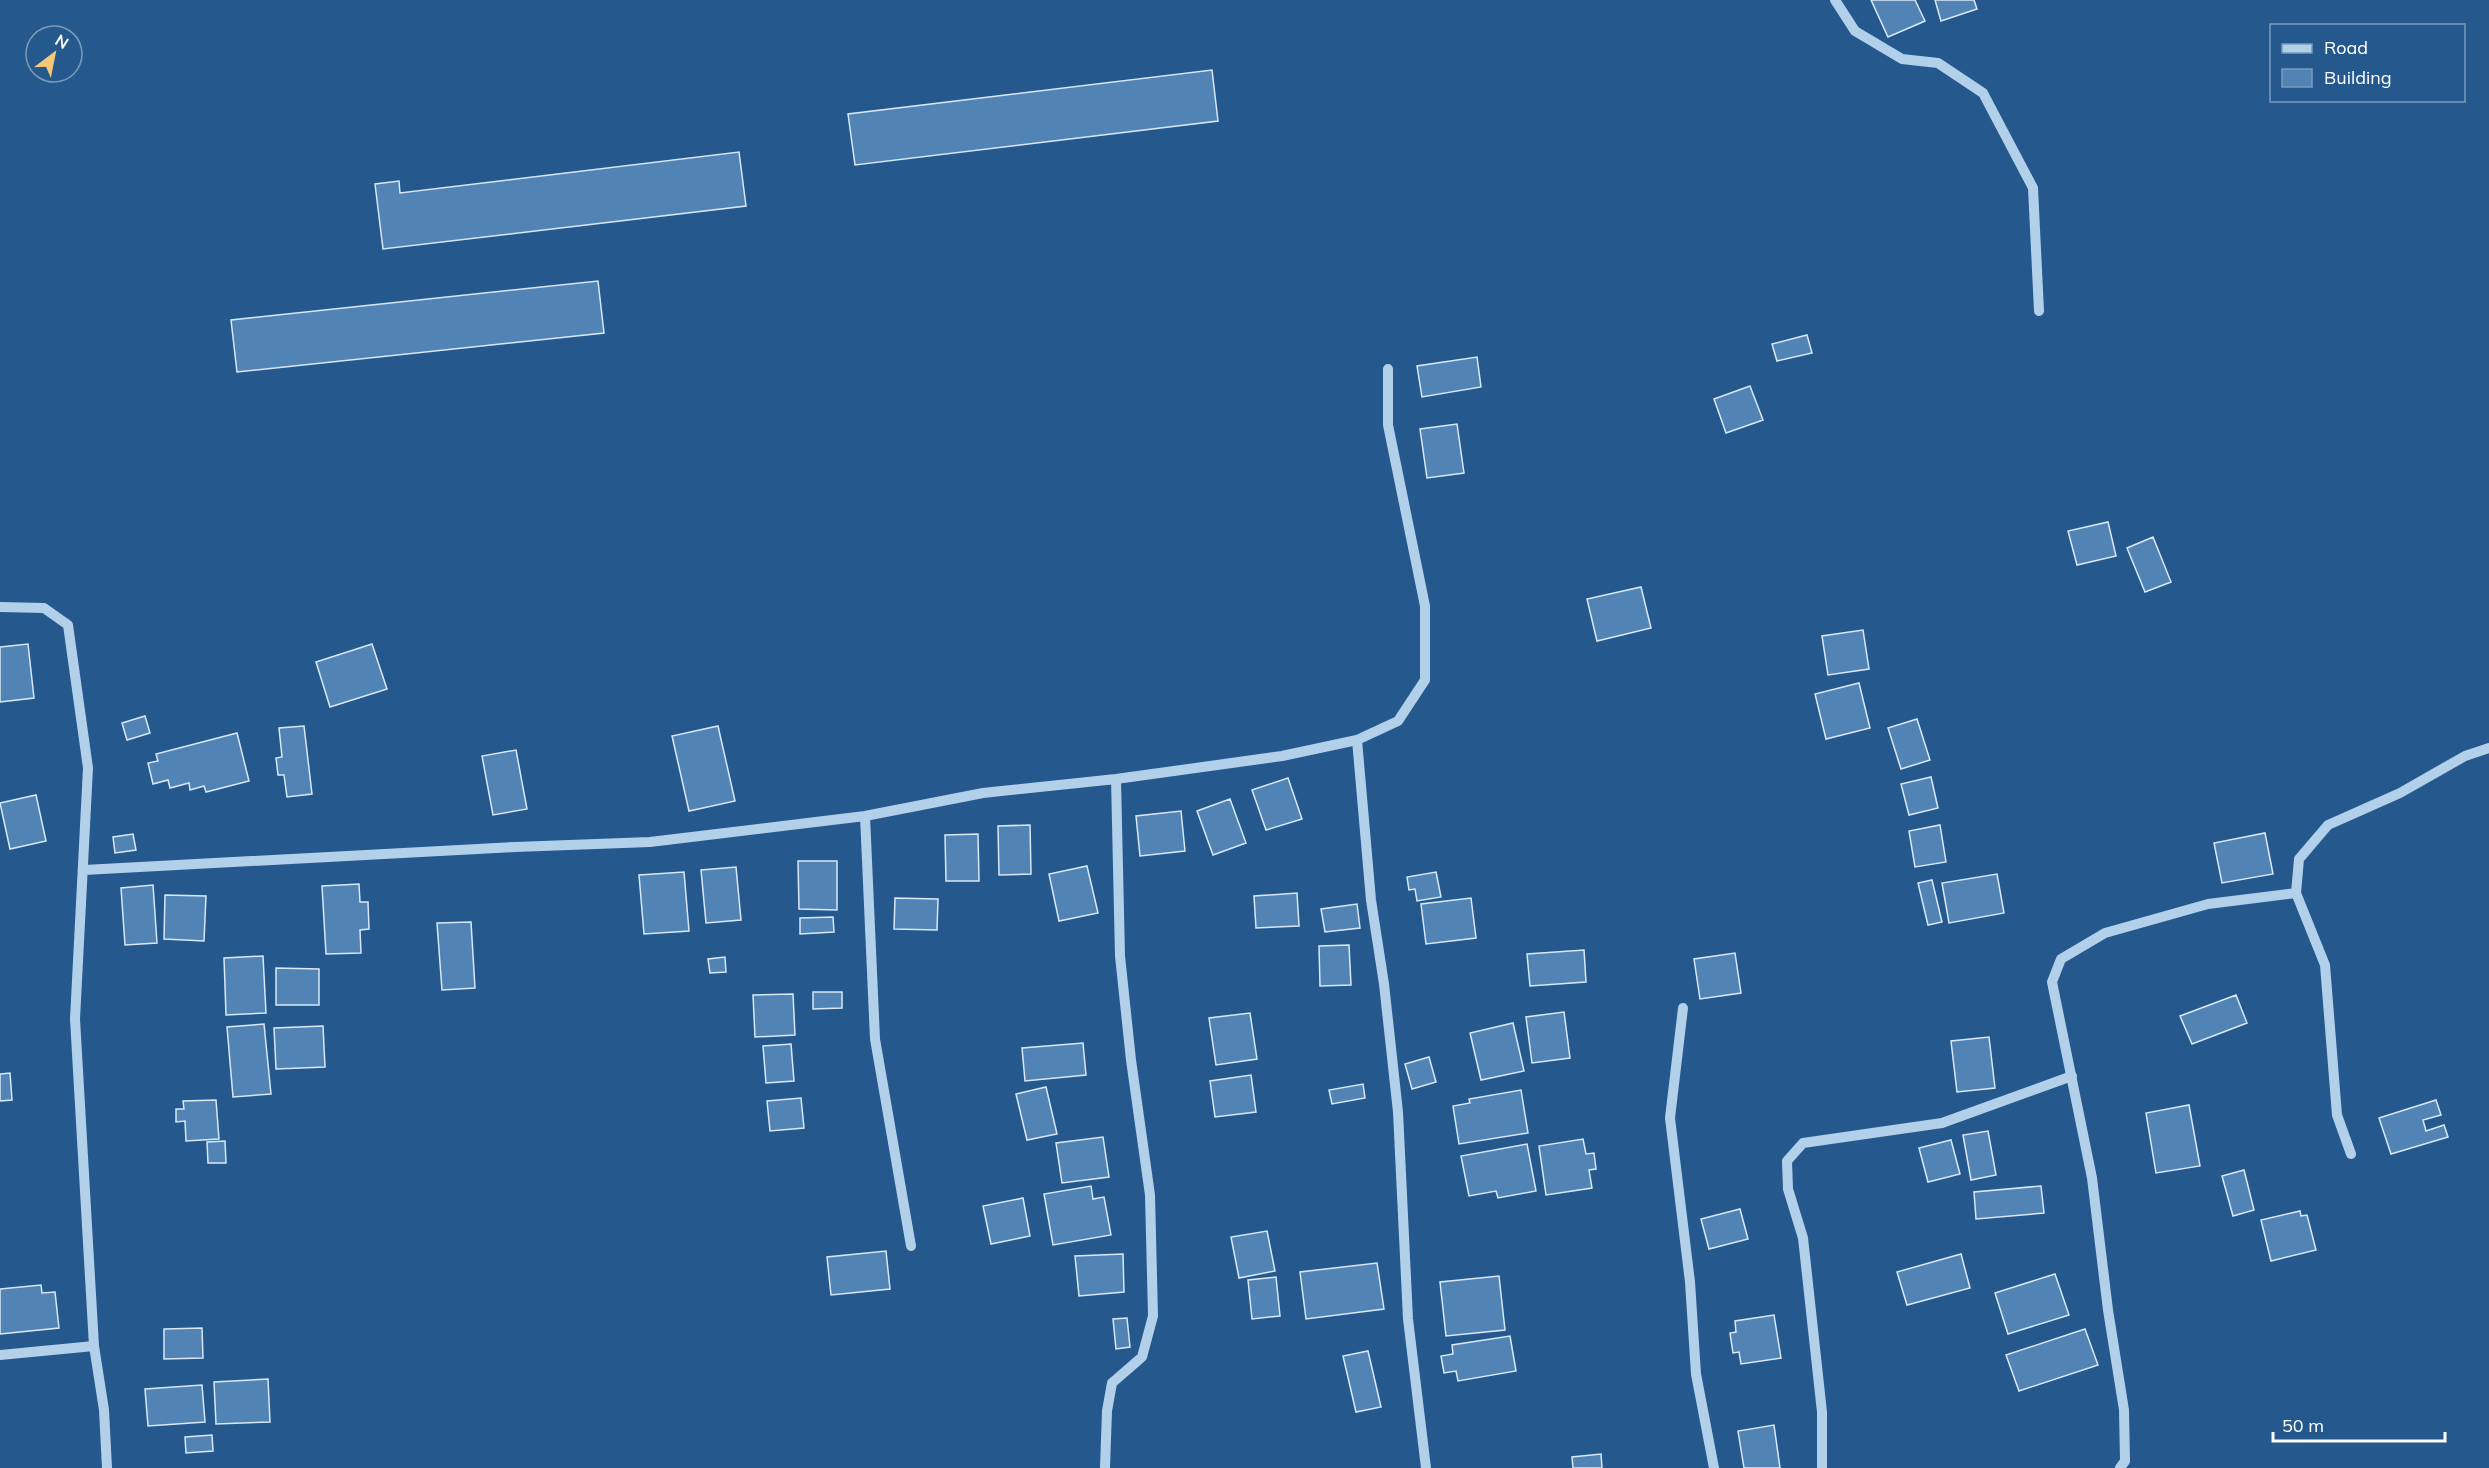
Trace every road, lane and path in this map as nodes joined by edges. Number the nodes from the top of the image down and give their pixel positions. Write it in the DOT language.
graph roads {
  1 [pos="1835,0"];
  2 [pos="2039,311"];
  3 [pos="1388,369"];
  4 [pos="0,607"];
  5 [pos="1357,740"];
  6 [pos="2489,748"];
  7 [pos="1116,779"];
  8 [pos="866,816"];
  9 [pos="84,870"];
  10 [pos="2296,893"];
  11 [pos="1683,1008"];
  12 [pos="2072,1076"];
  13 [pos="2351,1154"];
  14 [pos="911,1246"];
  15 [pos="94,1346"];
  16 [pos="0,1355"];
  17 [pos="107,1468"];
  18 [pos="1105,1468"];
  19 [pos="1426,1468"];
  20 [pos="1714,1468"];
  21 [pos="1822,1468"];
  22 [pos="2121,1468"];
  1 -- 2 [label="street"];
  3 -- 5 [label="street"];
  4 -- 9 [label="street"];
  5 -- 7 [label="street"];
  5 -- 19 [label="street"];
  6 -- 10 [label="street"];
  7 -- 8 [label="street"];
  7 -- 18 [label="street"];
  8 -- 9 [label="street"];
  8 -- 14 [label="street"];
  9 -- 15 [label="street"];
  10 -- 12 [label="street"];
  10 -- 13 [label="street"];
  11 -- 20 [label="street"];
  12 -- 21 [label="street"];
  12 -- 22 [label="street"];
  15 -- 16 [label="street"];
  15 -- 17 [label="street"];
}
